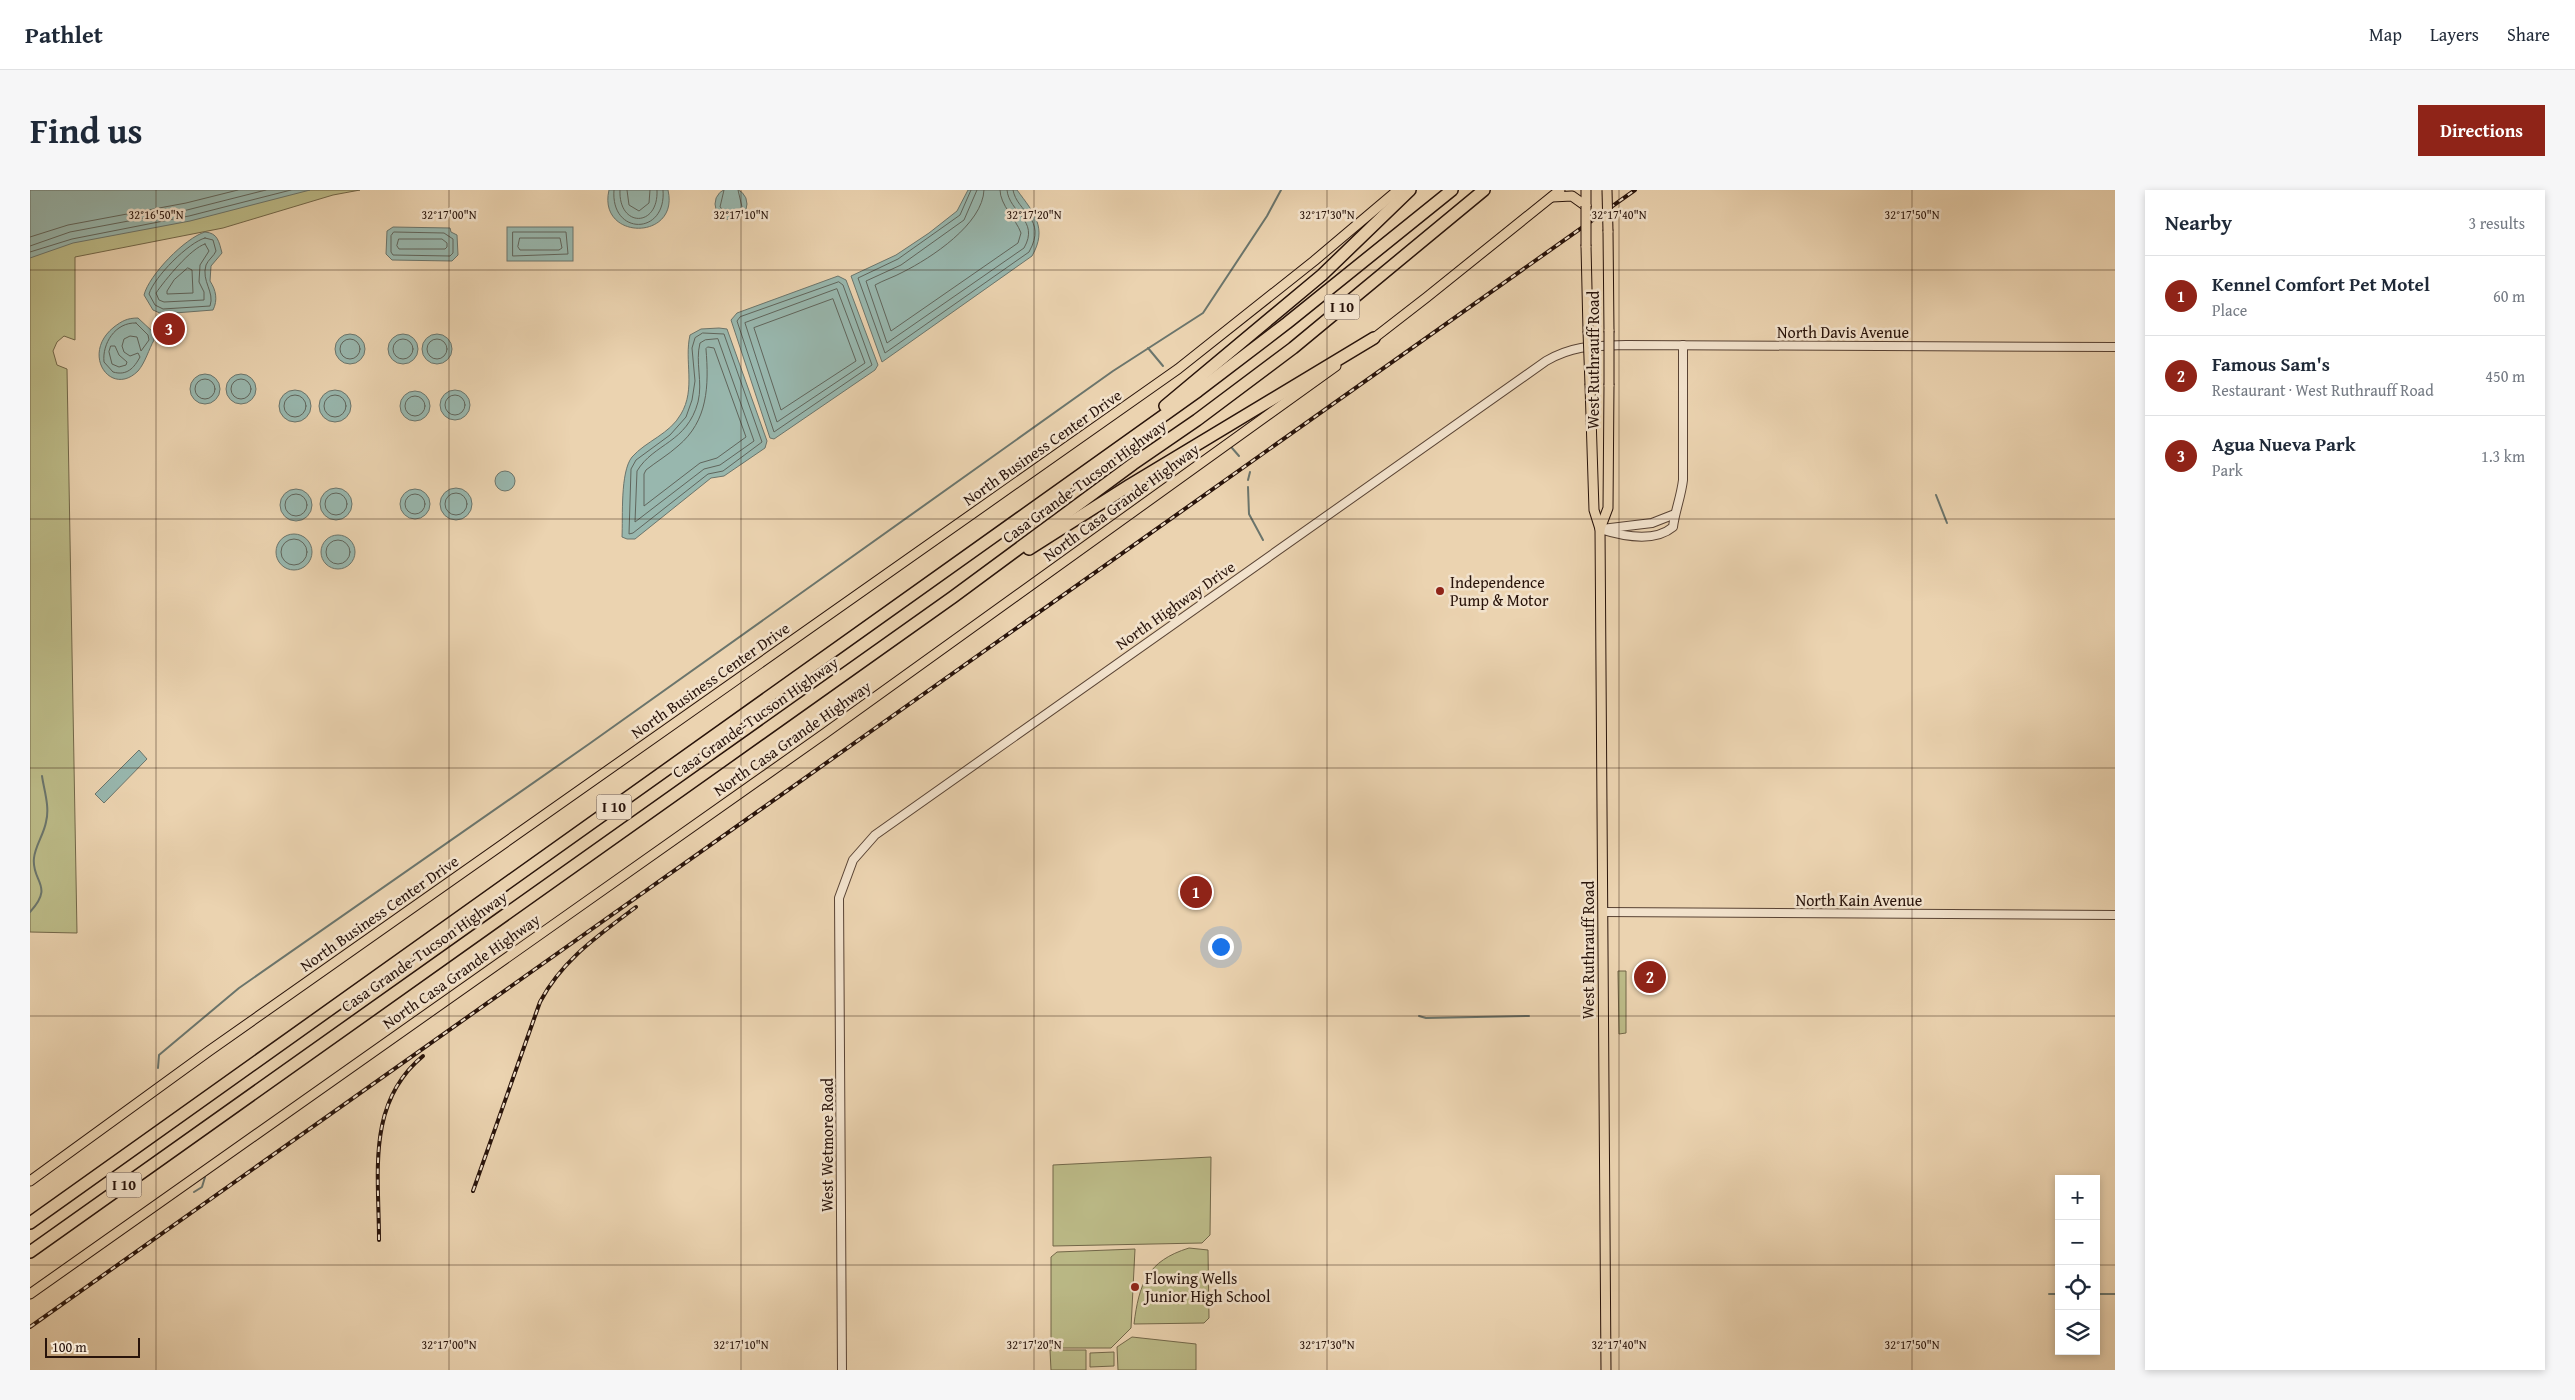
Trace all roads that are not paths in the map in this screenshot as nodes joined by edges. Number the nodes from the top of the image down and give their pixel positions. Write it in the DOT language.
graph roads {
  1 [pos="1398,190"];
  2 [pos="1410,190"];
  3 [pos="1452,190"];
  4 [pos="1484,190"];
  5 [pos="1560,190"];
  6 [pos="1608,190"];
  7 [pos="1552,197"];
  8 [pos="1584,199"];
  9 [pos="1374,338"];
  10 [pos="1683,345"];
  11 [pos="2115,347"];
  12 [pos="1571,349"];
  13 [pos="1098,462"];
  14 [pos="1675,514"];
  15 [pos="1600,530"];
  16 [pos="972,583"];
  17 [pos="1603,912"];
  18 [pos="2115,915"];
  19 [pos="838,919"];
  20 [pos="30,1181"];
  21 [pos="30,1223"];
  22 [pos="30,1252"];
  23 [pos="30,1294"];
  24 [pos="842,1370"];
  25 [pos="1606,1370"];
  1 -- 20 [label="main road, North Business Center Drive"];
  2 -- 13 [label="highway"];
  3 -- 13 [label="highway, Casa Grande-Tucson Highway / I 10"];
  4 -- 16 [label="highway, Casa Grande-Tucson Highway / I 10"];
  5 -- 7 [label="main road, North Casa Grande Highway"];
  6 -- 15 [label="main road, West Ruthrauff Road, bridge"];
  7 -- 8 [label="main road"];
  7 -- 9 [label="main road, North Casa Grande Highway"];
  8 -- 15 [label="main road, West Ruthrauff Road, bridge"];
  9 -- 16 [label="highway"];
  9 -- 23 [label="main road, North Casa Grande Highway"];
  10 -- 11 [label="street, North Davis Avenue"];
  10 -- 12 [label="street, North Davis Avenue"];
  10 -- 14 [label="street"];
  12 -- 19 [label="street, North Highway Drive"];
  13 -- 21 [label="highway, Casa Grande-Tucson Highway / I 10"];
  14 -- 15 [label="street"];
  14 -- 15 [label="street"];
  15 -- 17 [label="main road, West Ruthrauff Road"];
  16 -- 22 [label="highway, Casa Grande-Tucson Highway / I 10"];
  17 -- 18 [label="street, North Kain Avenue"];
  17 -- 25 [label="main road, West Ruthrauff Road"];
  19 -- 24 [label="street, West Wetmore Road"];
}
